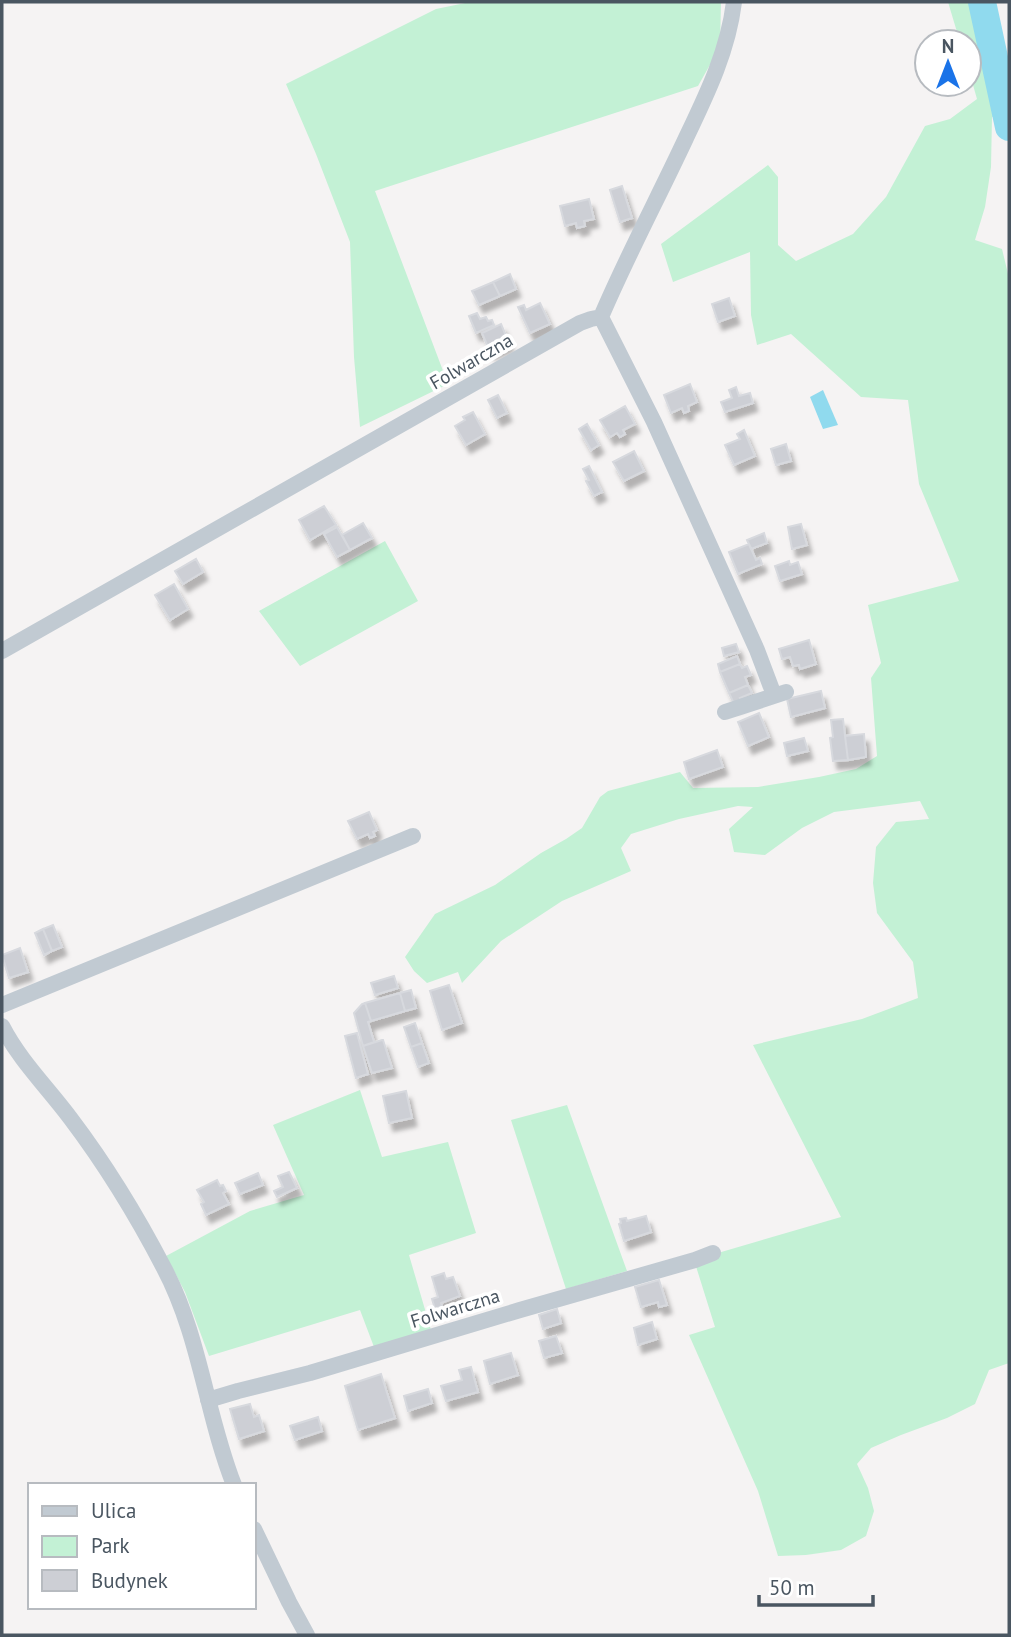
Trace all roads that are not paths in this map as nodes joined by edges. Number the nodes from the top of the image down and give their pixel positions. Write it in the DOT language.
graph roads {
  1 [pos="734,2"];
  2 [pos="601,317"];
  3 [pos="2,651"];
  4 [pos="725,712"];
  5 [pos="413,836"];
  6 [pos="2,1005"];
  7 [pos="2,1026"];
  8 [pos="713,1253"];
  9 [pos="208,1400"];
  10 [pos="233,1483"];
  11 [pos="256,1533"];
  12 [pos="307,1635"];
  1 -- 2 [label="street"];
  2 -- 3 [label="street, Folwarczna"];
  2 -- 4 [label="street"];
  5 -- 6 [label="street"];
  7 -- 9 [label="street"];
  8 -- 9 [label="street, Folwarczna"];
  9 -- 10 [label="street"];
  11 -- 12 [label="street"];
}
